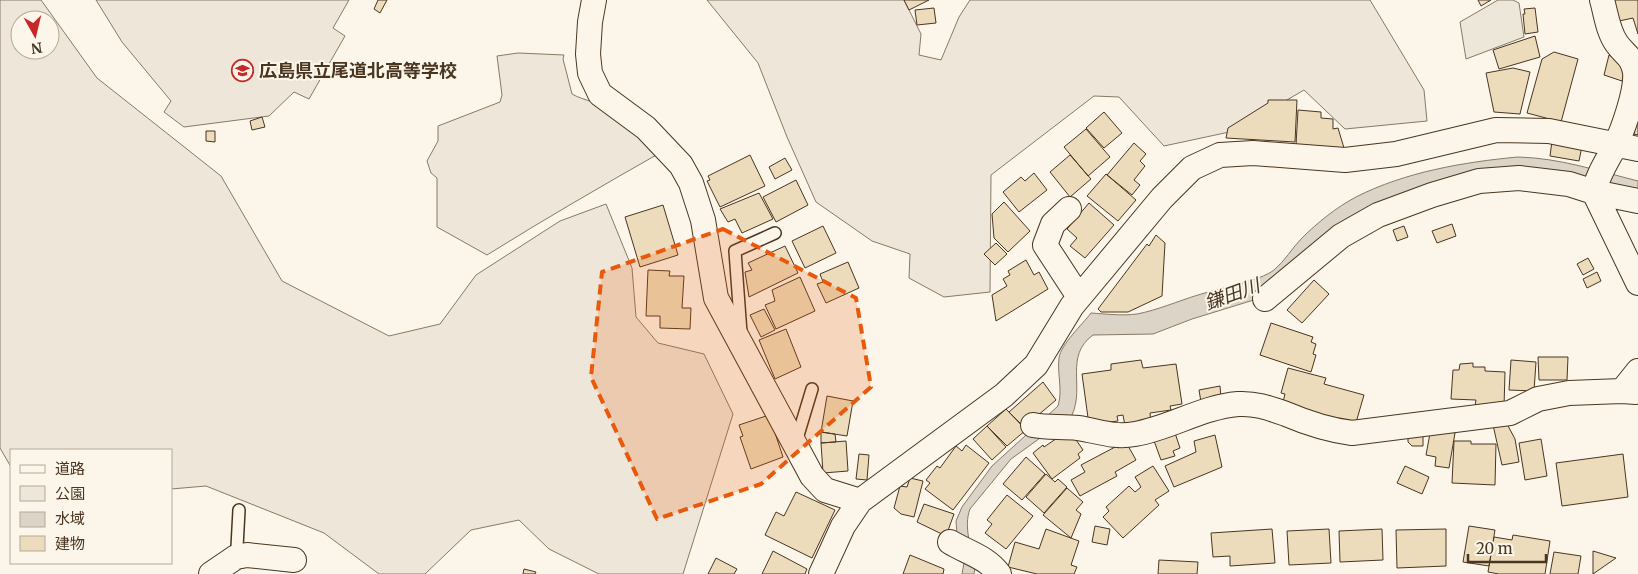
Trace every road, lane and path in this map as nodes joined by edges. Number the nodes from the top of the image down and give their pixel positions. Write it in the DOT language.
graph roads {
  1 [pos="594,0"];
  2 [pos="1602,0"];
  3 [pos="1627,147"];
  4 [pos="1598,182"];
  5 [pos="1638,201"];
  6 [pos="1069,209"];
  7 [pos="775,233"];
  8 [pos="1638,283"];
  9 [pos="1079,297"];
  10 [pos="1266,299"];
  11 [pos="741,345"];
  12 [pos="1638,371"];
  13 [pos="812,389"];
  14 [pos="1630,391"];
  15 [pos="1040,426"];
  16 [pos="795,445"];
  17 [pos="860,501"];
  18 [pos="239,510"];
  19 [pos="961,548"];
  20 [pos="238,557"];
  21 [pos="294,560"];
  22 [pos="211,574"];
  23 [pos="821,574"];
  24 [pos="999,574"];
  1 -- 11 [label="street"];
  2 -- 3 [label="street"];
  3 -- 4 [label="street"];
  3 -- 9 [label="street"];
  4 -- 5 [label="street"];
  4 -- 8 [label="street"];
  4 -- 10 [label="street"];
  6 -- 9 [label="street"];
  7 -- 11 [label="lane"];
  9 -- 17 [label="street"];
  11 -- 16 [label="street"];
  12 -- 14 [label="street"];
  13 -- 16 [label="lane"];
  14 -- 15 [label="street"];
  16 -- 17 [label="street"];
  17 -- 23 [label="street"];
  18 -- 20 [label="lane"];
  19 -- 24 [label="street"];
  20 -- 21 [label="street"];
  20 -- 22 [label="street"];
}
